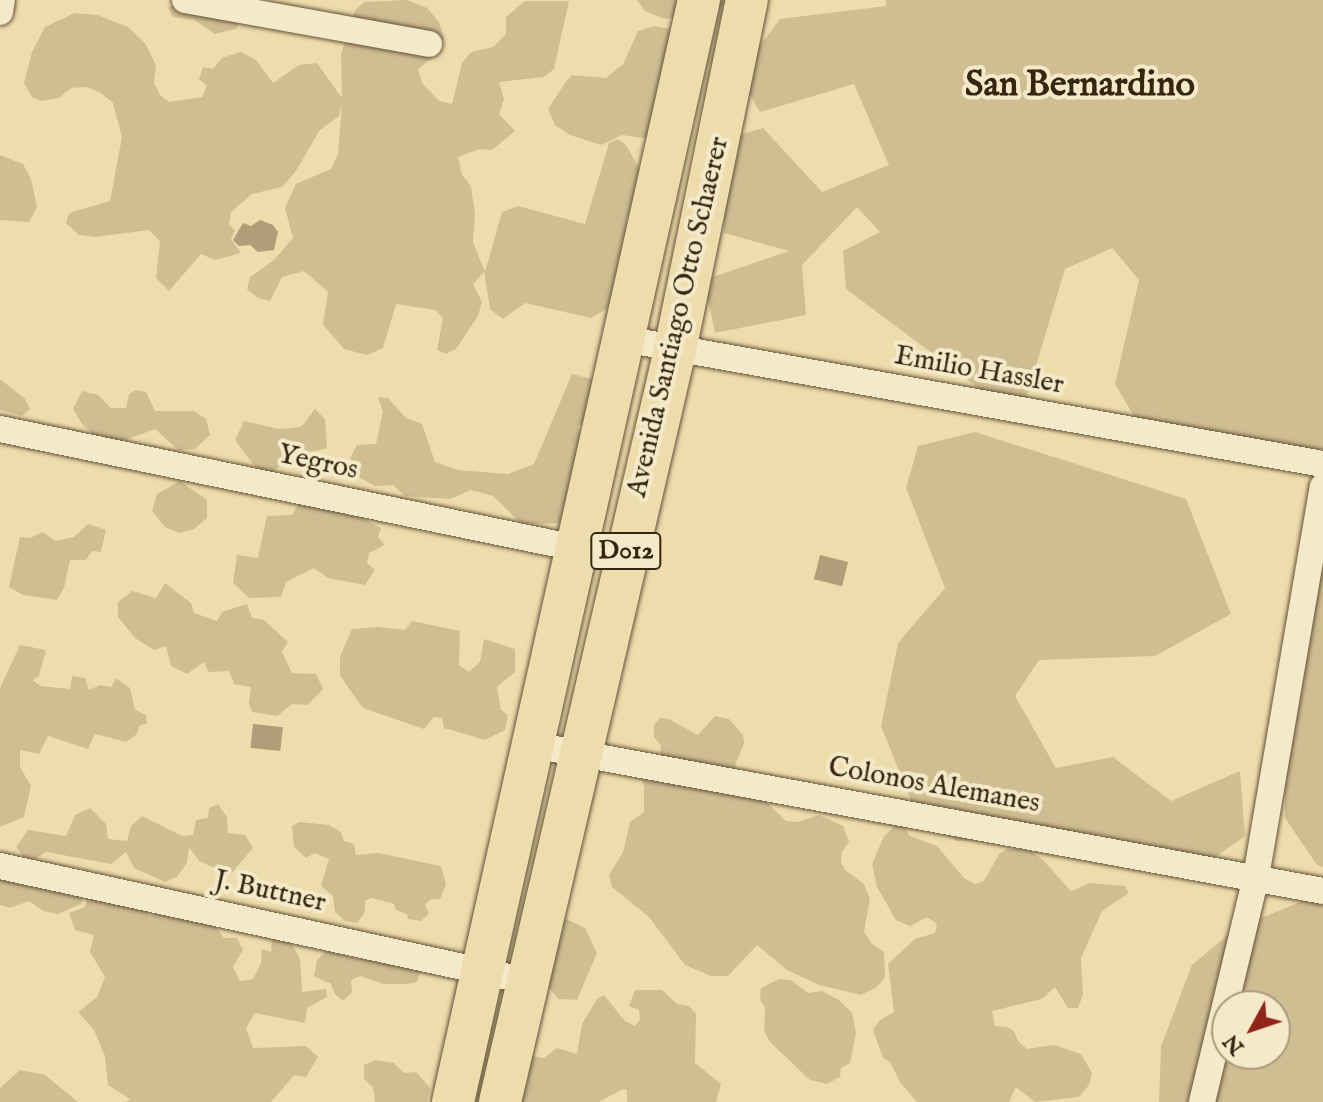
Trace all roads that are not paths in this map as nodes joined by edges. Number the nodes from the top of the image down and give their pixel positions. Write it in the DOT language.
graph roads {
  1 [pos="2,0"];
  2 [pos="185,0"];
  3 [pos="699,0"];
  4 [pos="747,0"];
  5 [pos="0,12"];
  6 [pos="429,44"];
  7 [pos="624,339"];
  8 [pos="675,350"];
  9 [pos="0,429"];
  10 [pos="1323,464"];
  11 [pos="1323,487"];
  12 [pos="578,549"];
  13 [pos="624,558"];
  14 [pos="533,745"];
  15 [pos="583,755"];
  16 [pos="0,866"];
  17 [pos="1256,877"];
  18 [pos="1323,891"];
  19 [pos="482,971"];
  20 [pos="527,981"];
  21 [pos="453,1102"];
  22 [pos="500,1102"];
  23 [pos="1202,1102"];
  1 -- 5 [label="street"];
  2 -- 6 [label="street"];
  3 -- 7 [label="main road, Avenida Santiago Otto Schaerer / D012"];
  4 -- 8 [label="main road, Avenida Santiago Otto Schaerer / D012"];
  7 -- 8 [label="street, Emilio Hassler"];
  7 -- 12 [label="main road, Avenida Santiago Otto Schaerer / D012"];
  8 -- 10 [label="street, Emilio Hassler"];
  8 -- 13 [label="main road, Avenida Santiago Otto Schaerer / D012"];
  9 -- 12 [label="street, Yegros"];
  11 -- 17 [label="street"];
  12 -- 13 [label="street, Yegros"];
  12 -- 14 [label="main road, Avenida Santiago Otto Schaerer / D012"];
  13 -- 15 [label="main road, Avenida Santiago Otto Schaerer / D012"];
  14 -- 15 [label="street, Colonos Alemanes"];
  14 -- 19 [label="main road, Avenida Santiago Otto Schaerer / D012"];
  15 -- 17 [label="street, Colonos Alemanes"];
  15 -- 20 [label="main road, Avenida Santiago Otto Schaerer / D012"];
  16 -- 19 [label="street, J. Buttner"];
  17 -- 18 [label="street, Colonos Alemanes"];
  17 -- 23 [label="street"];
  19 -- 20 [label="street, J. Buttner"];
  19 -- 21 [label="main road, Avenida Santiago Otto Schaerer / D012"];
  20 -- 22 [label="main road, Avenida Santiago Otto Schaerer / D012"];
}
